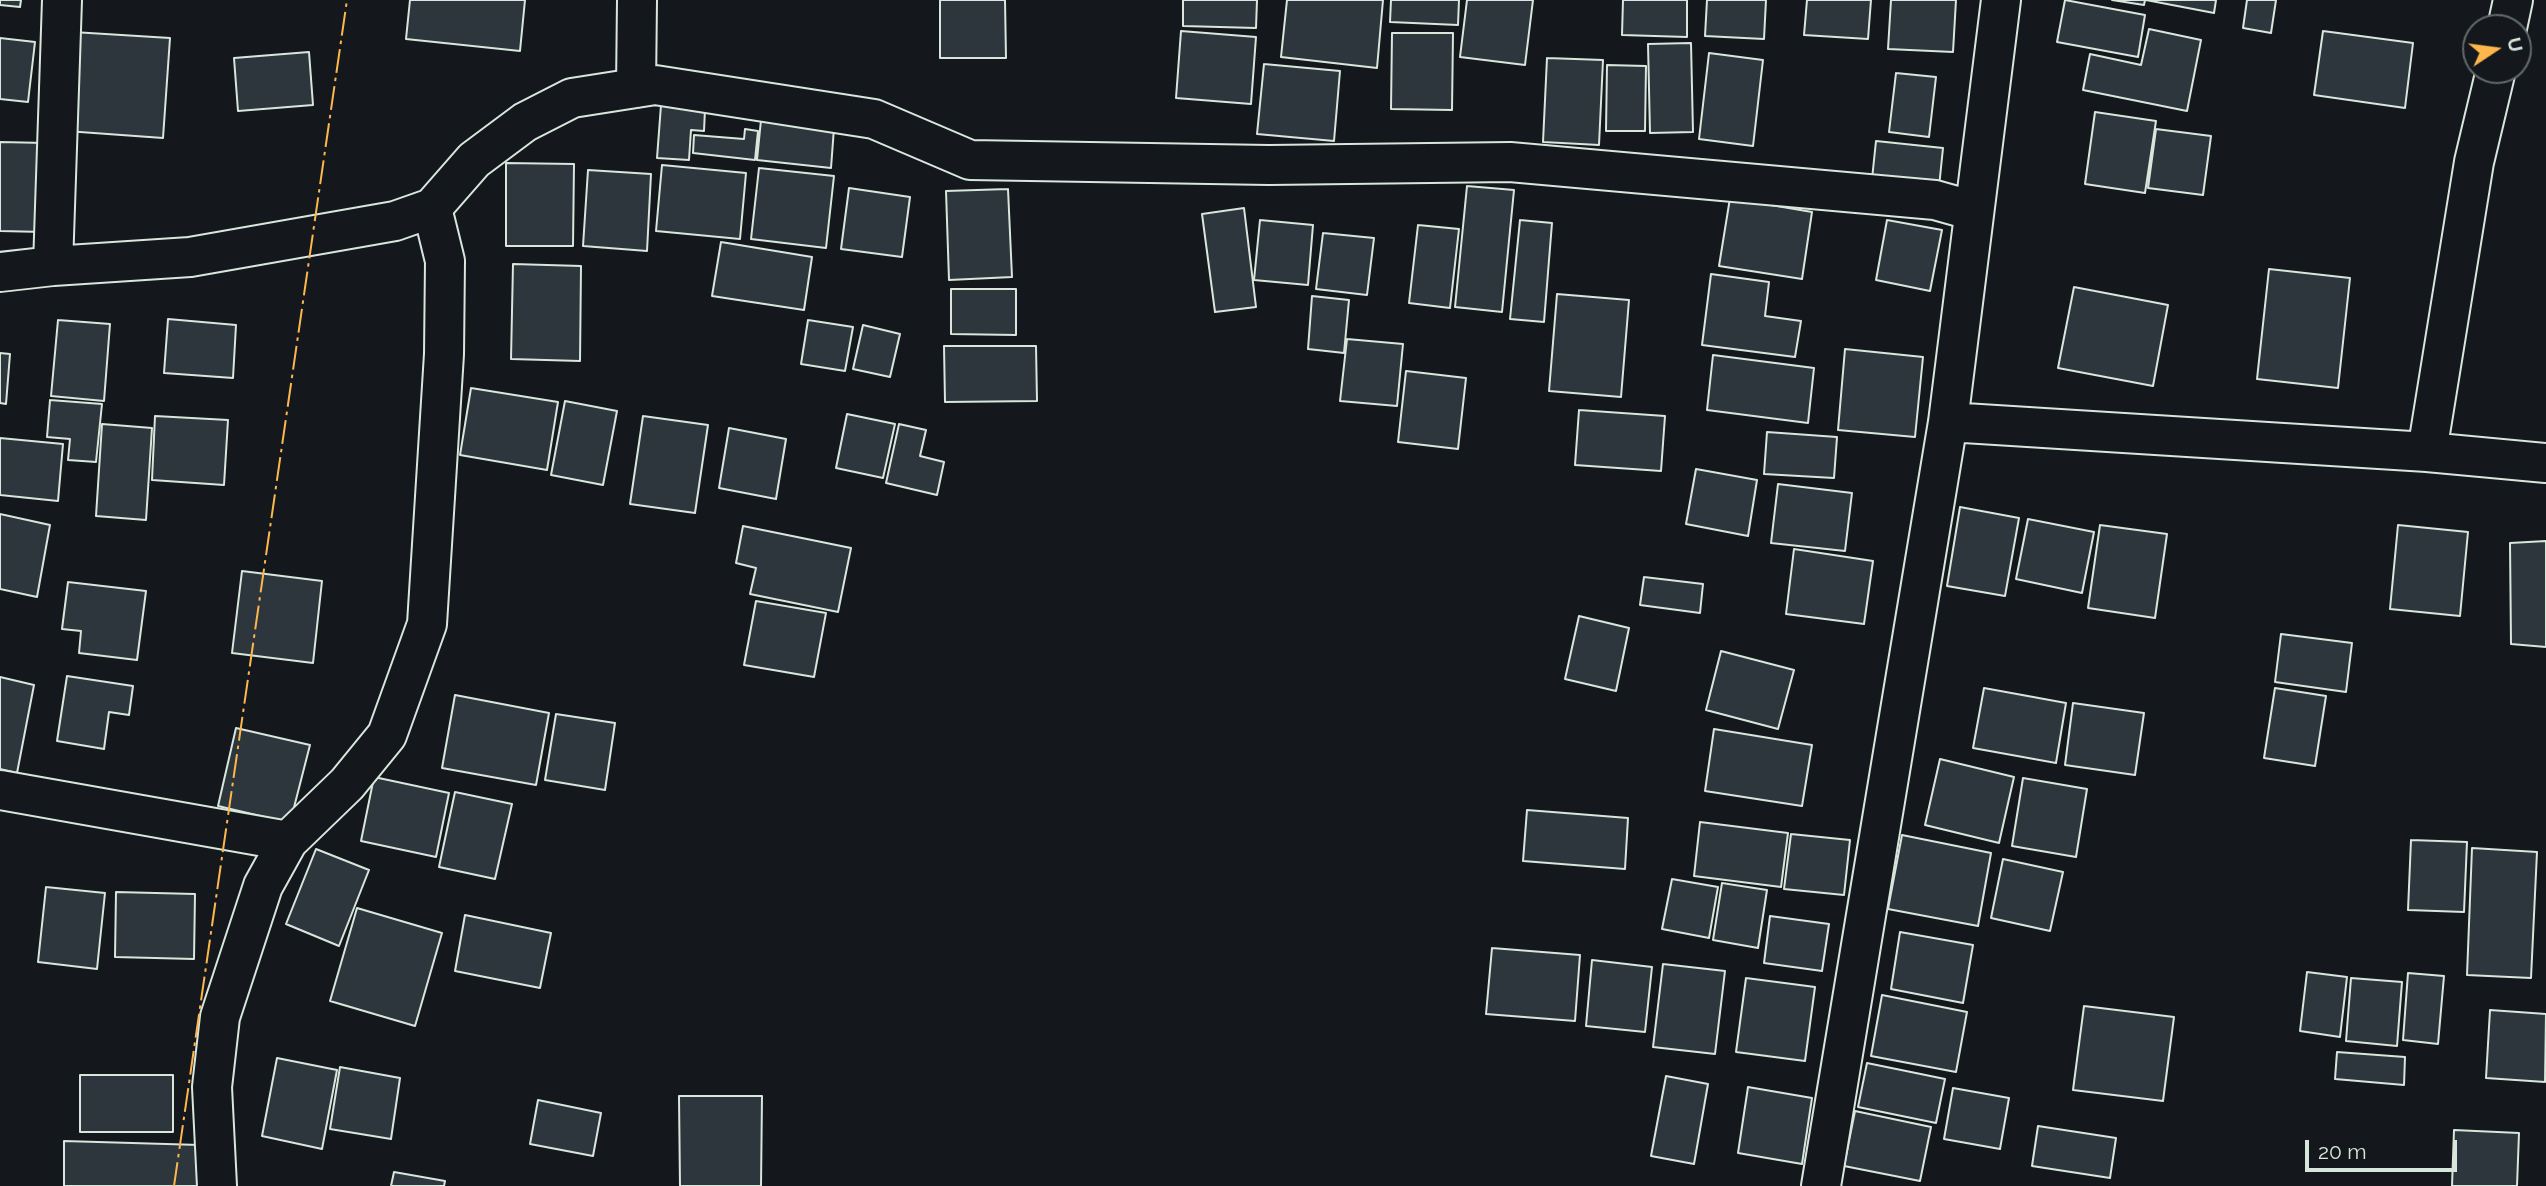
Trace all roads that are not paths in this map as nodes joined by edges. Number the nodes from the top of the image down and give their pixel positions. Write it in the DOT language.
graph roads {
  1 [pos="62,0"];
  2 [pos="637,0"];
  3 [pos="2001,0"];
  4 [pos="2493,84"];
  5 [pos="636,88"];
  6 [pos="432,208"];
  7 [pos="1974,211"];
  8 [pos="53,265"];
  9 [pos="0,272"];
  10 [pos="1948,422"];
  11 [pos="2427,452"];
  12 [pos="2546,463"];
  13 [pos="0,790"];
  14 [pos="288,841"];
  15 [pos="217,1186"];
  16 [pos="1821,1186"];
  1 -- 8 [label="street"];
  2 -- 5 [label="street"];
  3 -- 7 [label="street"];
  4 -- 11 [label="street"];
  5 -- 6 [label="street"];
  5 -- 7 [label="street"];
  6 -- 8 [label="street"];
  6 -- 14 [label="street"];
  7 -- 10 [label="street"];
  8 -- 9 [label="street"];
  10 -- 11 [label="street"];
  10 -- 16 [label="street"];
  11 -- 12 [label="street"];
  13 -- 14 [label="street"];
  14 -- 15 [label="street"];
}
